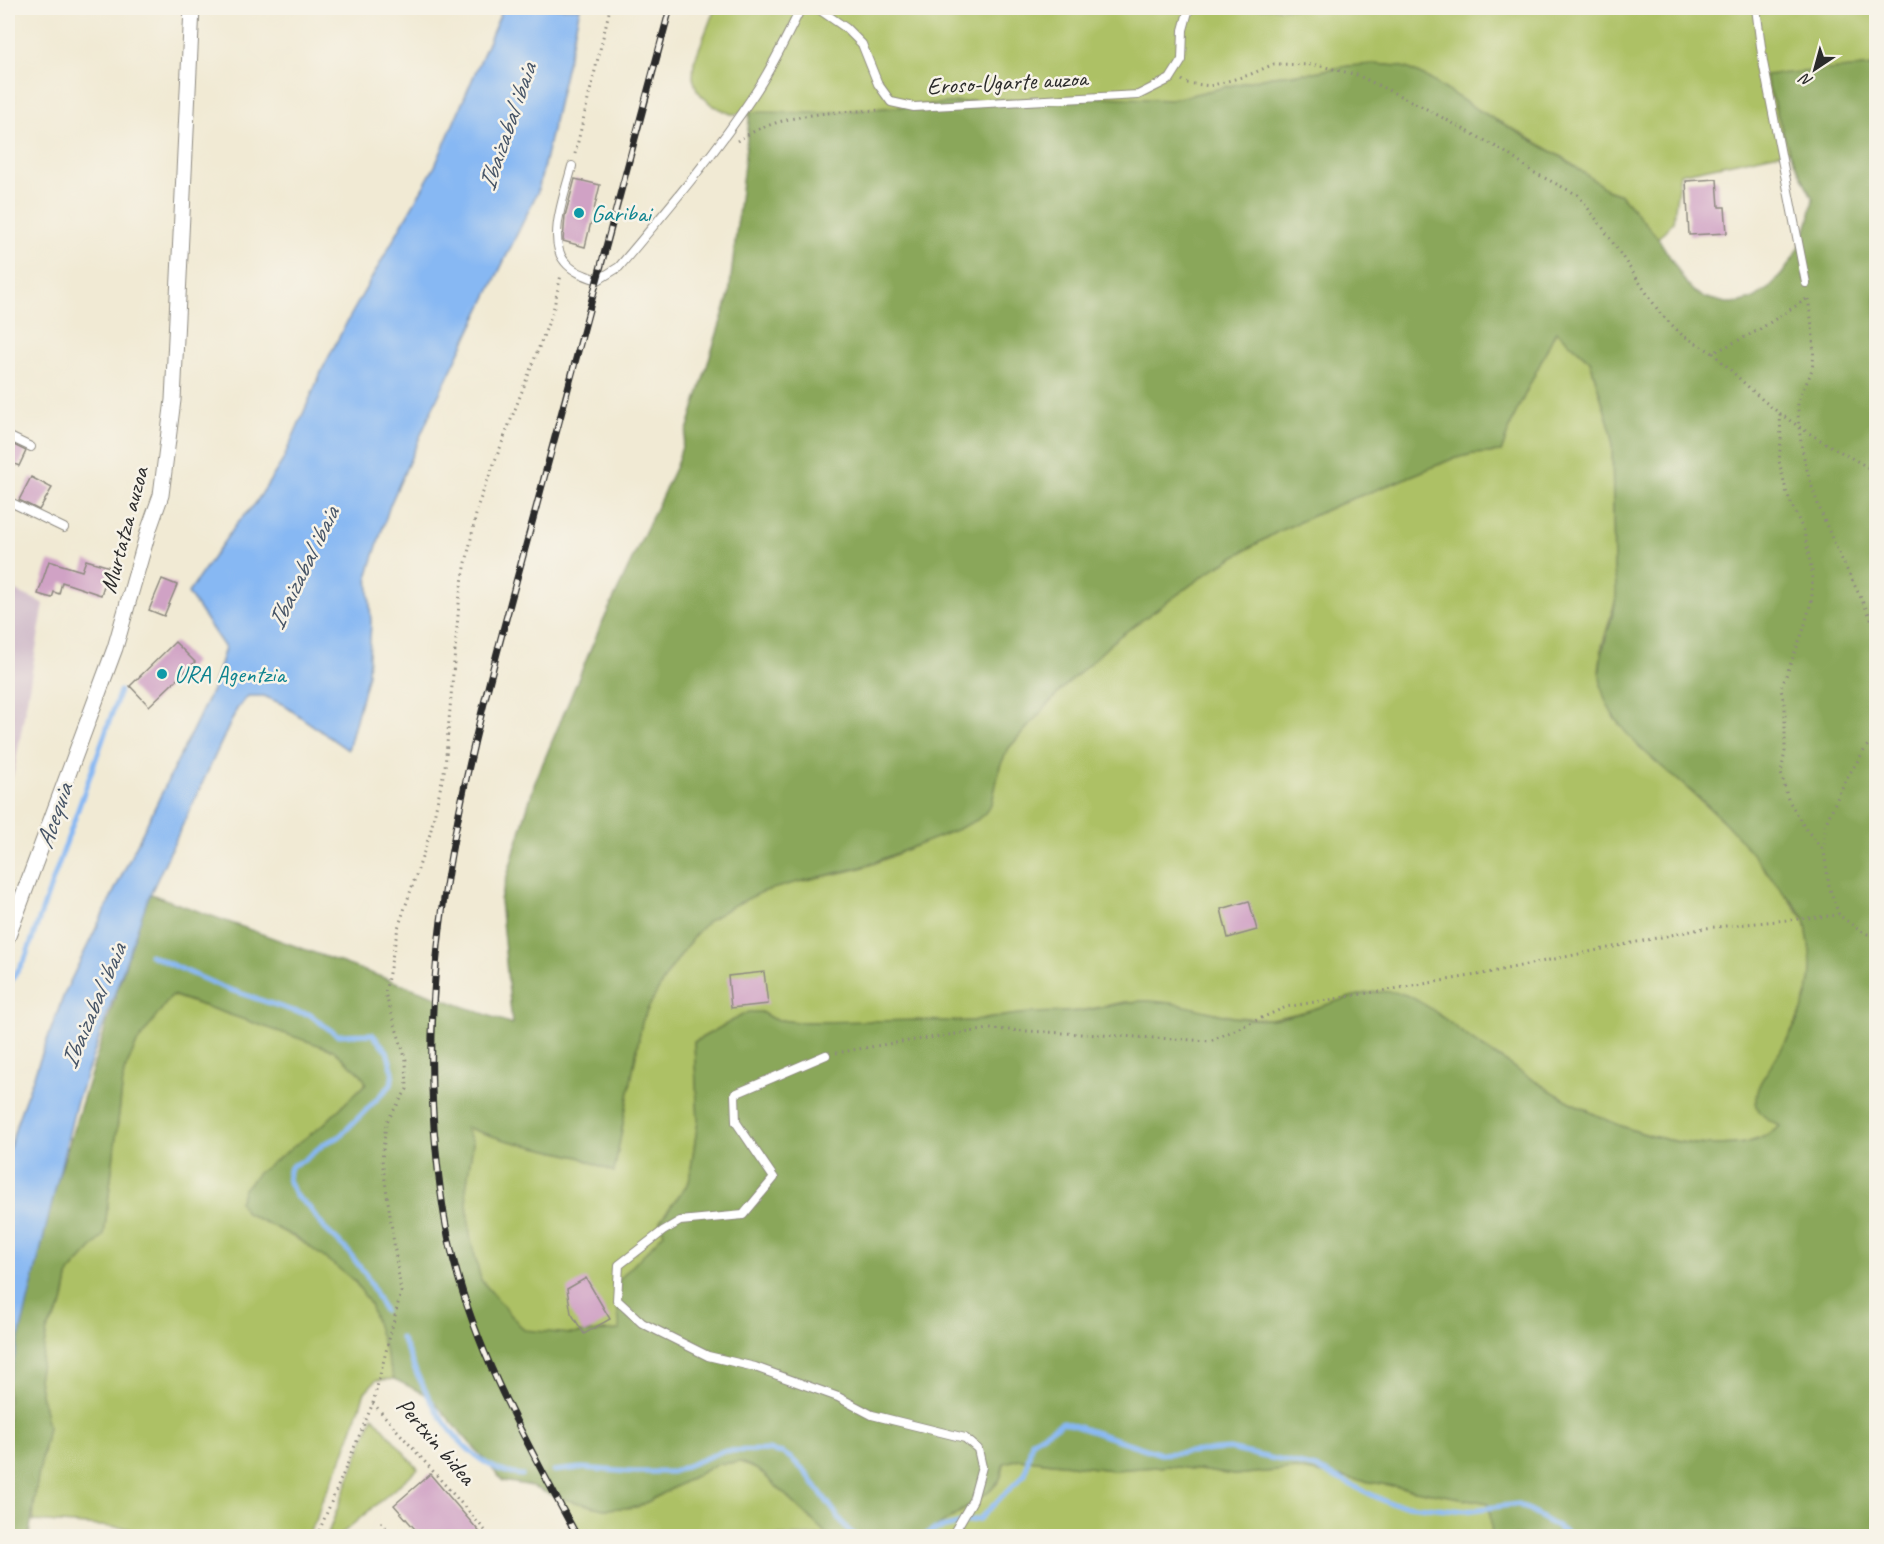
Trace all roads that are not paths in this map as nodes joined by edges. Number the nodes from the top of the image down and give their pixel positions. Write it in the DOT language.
graph roads {
  1 [pos="192,8"];
  2 [pos="801,8"];
  3 [pos="817,8"];
  4 [pos="1189,8"];
  5 [pos="1756,8"];
  6 [pos="572,166"];
  7 [pos="1806,283"];
  8 [pos="8,436"];
  9 [pos="31,447"];
  10 [pos="8,501"];
  11 [pos="64,528"];
  12 [pos="8,936"];
  13 [pos="826,1055"];
  14 [pos="8,1536"];
  15 [pos="13,1536"];
  16 [pos="952,1536"];
  1 -- 12 [label="street, Murtatza auzoa"];
  2 -- 6 [label="lane"];
  3 -- 4 [label="lane, Eroso-Ugarte auzoa"];
  5 -- 7 [label="lane"];
  8 -- 9 [label="lane"];
  10 -- 11 [label="lane"];
  13 -- 16 [label="lane"];
  14 -- 15 [label="street"];
}
